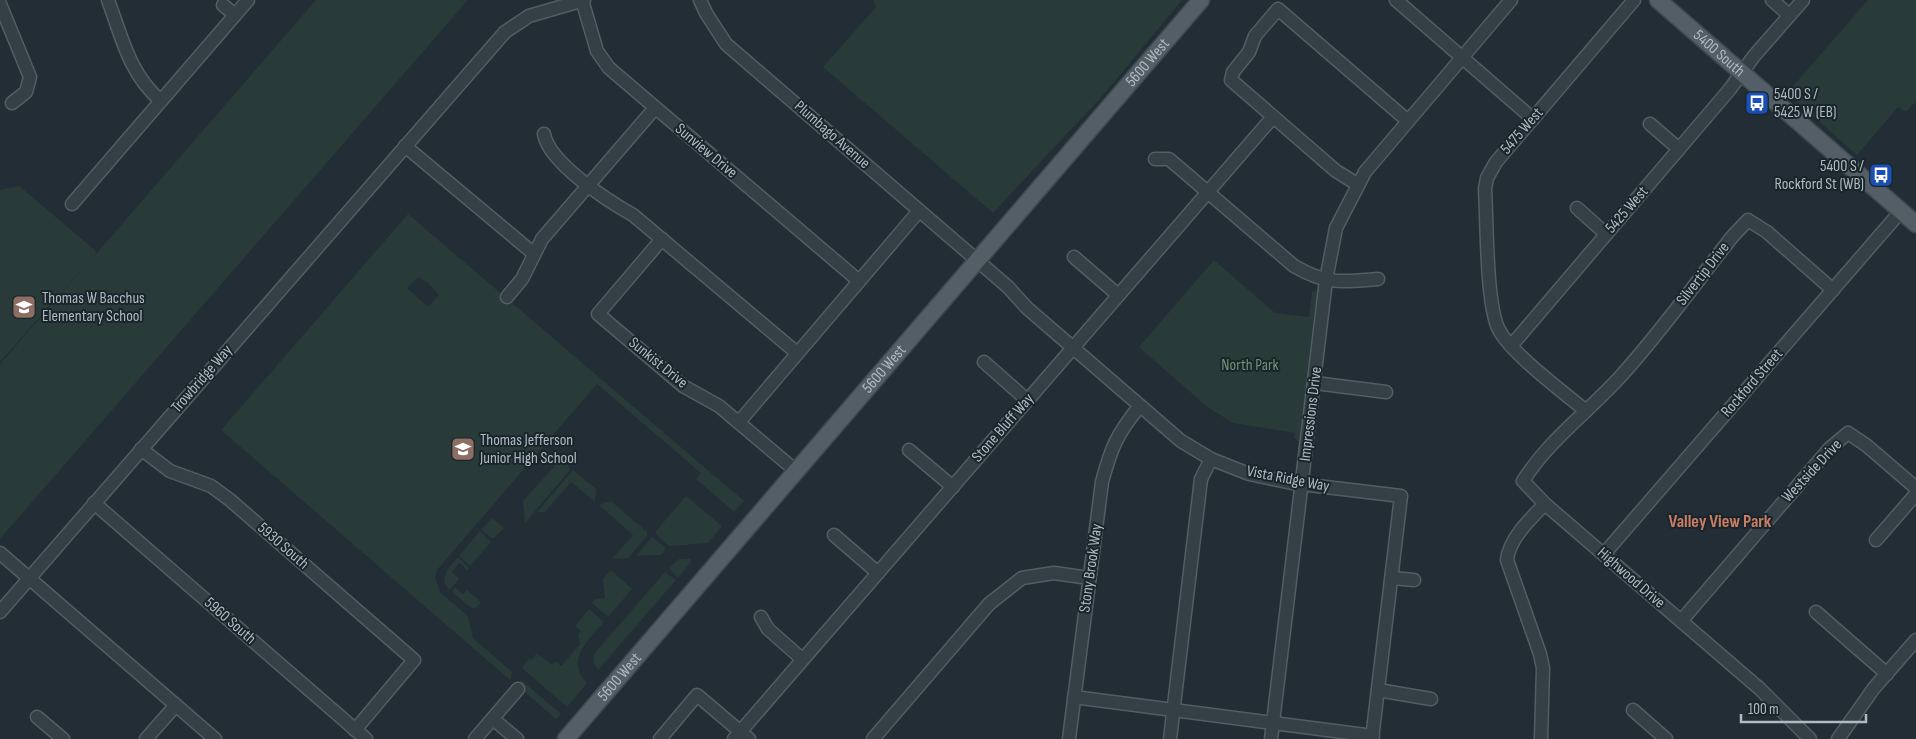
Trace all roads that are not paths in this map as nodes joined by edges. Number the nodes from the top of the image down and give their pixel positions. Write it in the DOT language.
graph roads {
  1 [pos="108,0"];
  2 [pos="248,0"];
  3 [pos="583,0"];
  4 [pos="700,0"];
  5 [pos="1201,0"];
  6 [pos="1396,0"];
  7 [pos="1511,0"];
  8 [pos="1634,0"];
  9 [pos="1658,0"];
  10 [pos="1772,0"];
  11 [pos="1803,0"];
  12 [pos="0,4"];
  13 [pos="223,5"];
  14 [pos="235,15"];
  15 [pos="1789,16"];
  16 [pos="1462,58"];
  17 [pos="1742,73"];
  18 [pos="161,101"];
  19 [pos="12,103"];
  20 [pos="655,108"];
  21 [pos="1273,117"];
  22 [pos="1533,119"];
  23 [pos="1408,121"];
  24 [pos="1650,124"];
  25 [pos="544,134"];
  26 [pos="406,146"];
  27 [pos="1679,149"];
  28 [pos="1155,159"];
  29 [pos="588,184"];
  30 [pos="1357,184"];
  31 [pos="1208,192"];
  32 [pos="72,204"];
  33 [pos="1577,208"];
  34 [pos="920,211"];
  35 [pos="1901,211"];
  36 [pos="1916,224"];
  37 [pos="1606,234"];
  38 [pos="662,239"];
  39 [pos="533,253"];
  40 [pos="1074,257"];
  41 [pos="976,260"];
  42 [pos="1378,279"];
  43 [pos="1326,280"];
  44 [pos="859,281"];
  45 [pos="1833,290"];
  46 [pos="1118,295"];
  47 [pos="507,297"];
  48 [pos="1511,346"];
  49 [pos="1073,348"];
  50 [pos="797,353"];
  51 [pos="984,362"];
  52 [pos="1315,383"];
  53 [pos="1386,392"];
  54 [pos="1027,400"];
  55 [pos="1139,407"];
  56 [pos="1586,412"];
  57 [pos="739,422"];
  58 [pos="141,449"];
  59 [pos="909,450"];
  60 [pos="1211,459"];
  61 [pos="796,471"];
  62 [pos="1301,484"];
  63 [pos="952,487"];
  64 [pos="1916,488"];
  65 [pos="1916,494"];
  66 [pos="94,503"];
  67 [pos="1545,504"];
  68 [pos="834,534"];
  69 [pos="1876,540"];
  70 [pos="0,553"];
  71 [pos="1604,554"];
  72 [pos="878,573"];
  73 [pos="30,578"];
  74 [pos="1089,578"];
  75 [pos="1393,578"];
  76 [pos="1414,580"];
  77 [pos="0,612"];
  78 [pos="1816,612"];
  79 [pos="760,617"];
  80 [pos="1681,621"];
  81 [pos="1916,640"];
  82 [pos="802,659"];
  83 [pos="1887,674"];
  84 [pos="518,689"];
  85 [pos="1378,690"];
  86 [pos="1074,697"];
  87 [pos="1430,698"];
  88 [pos="176,705"];
  89 [pos="1173,709"];
  90 [pos="1633,710"];
  91 [pos="37,717"];
  92 [pos="493,719"];
  93 [pos="1273,722"];
  94 [pos="355,730"];
  95 [pos="741,736"];
  96 [pos="1372,738"];
  97 [pos="63,739"];
  98 [pos="146,739"];
  99 [pos="215,739"];
  100 [pos="366,739"];
  101 [pos="475,739"];
  102 [pos="517,739"];
  103 [pos="566,739"];
  104 [pos="660,739"];
  105 [pos="873,739"];
  106 [pos="1069,739"];
  107 [pos="1170,739"];
  108 [pos="1271,739"];
  109 [pos="1541,739"];
  110 [pos="1666,739"];
  111 [pos="1810,739"];
  112 [pos="1838,739"];
  1 -- 18 [label="street"];
  2 -- 14 [label="street"];
  3 -- 20 [label="street, Sunview Drive"];
  3 -- 26 [label="street, Trowbridge Way"];
  4 -- 34 [label="street, Plumbago Avenue"];
  5 -- 41 [label="main road, 5600 West"];
  6 -- 16 [label="street"];
  7 -- 16 [label="street, Impressions Drive"];
  8 -- 22 [label="street, 5475 West"];
  9 -- 17 [label="main road, 5400 South"];
  10 -- 15 [label="street"];
  11 -- 15 [label="street, 5425 West"];
  12 -- 19 [label="street"];
  13 -- 14 [label="street"];
  14 -- 18 [label="street"];
  15 -- 17 [label="street, 5425 West"];
  16 -- 22 [label="street"];
  16 -- 23 [label="street, Impressions Drive"];
  17 -- 27 [label="street, 5425 West"];
  17 -- 35 [label="main road, 5400 South"];
  18 -- 32 [label="street"];
  20 -- 29 [label="street"];
  20 -- 44 [label="street, Sunview Drive"];
  21 -- 23 [label="street"];
  21 -- 30 [label="street"];
  21 -- 31 [label="street, Stone Bluff Way"];
  22 -- 48 [label="street, 5475 West"];
  23 -- 30 [label="street, Impressions Drive"];
  24 -- 27 [label="street"];
  25 -- 29 [label="street"];
  26 -- 39 [label="street"];
  26 -- 58 [label="street, Trowbridge Way"];
  27 -- 37 [label="street, 5425 West"];
  28 -- 31 [label="street"];
  29 -- 38 [label="street"];
  29 -- 39 [label="street"];
  30 -- 43 [label="street, Impressions Drive"];
  31 -- 43 [label="street"];
  31 -- 46 [label="street, Stone Bluff Way"];
  33 -- 37 [label="street"];
  34 -- 41 [label="street, Plumbago Avenue"];
  34 -- 44 [label="street"];
  35 -- 36 [label="main road, 5400 South"];
  35 -- 45 [label="street, Rockford Street"];
  37 -- 48 [label="street, 5425 West"];
  38 -- 50 [label="street"];
  38 -- 57 [label="street, Sunkist Drive"];
  39 -- 47 [label="street"];
  40 -- 46 [label="street"];
  41 -- 49 [label="street, Vista Ridge Way"];
  41 -- 61 [label="main road, 5600 West"];
  42 -- 43 [label="street"];
  43 -- 52 [label="street, Impressions Drive"];
  44 -- 50 [label="street"];
  45 -- 56 [label="street, Silvertip Drive"];
  45 -- 71 [label="street, Rockford Street"];
  46 -- 49 [label="street, Stone Bluff Way"];
  48 -- 56 [label="street, 5475 West"];
  49 -- 54 [label="street, Stone Bluff Way"];
  49 -- 55 [label="street, Vista Ridge Way"];
  50 -- 57 [label="street"];
  51 -- 54 [label="street"];
  52 -- 53 [label="street"];
  52 -- 62 [label="street, Impressions Drive"];
  54 -- 63 [label="street, Stone Bluff Way"];
  55 -- 60 [label="street, Vista Ridge Way"];
  55 -- 74 [label="street, Stony Brook Way"];
  56 -- 67 [label="street, Highwood Drive"];
  57 -- 61 [label="street, Sunkist Drive"];
  58 -- 66 [label="street, Trowbridge Way"];
  58 -- 94 [label="street, 5930 South"];
  59 -- 63 [label="street"];
  60 -- 62 [label="street, Vista Ridge Way"];
  60 -- 89 [label="street"];
  61 -- 103 [label="main road, 5600 West"];
  62 -- 75 [label="street, Vista Ridge Way"];
  62 -- 93 [label="street, Impressions Drive"];
  63 -- 72 [label="street, Stone Bluff Way"];
  64 -- 80 [label="street, Westside Drive"];
  65 -- 69 [label="street"];
  66 -- 73 [label="street, Trowbridge Way"];
  66 -- 94 [label="street, 5960 South"];
  67 -- 71 [label="street, Highwood Drive"];
  67 -- 109 [label="street"];
  68 -- 72 [label="street"];
  70 -- 73 [label="street"];
  71 -- 80 [label="street, Highwood Drive"];
  72 -- 82 [label="street, Stone Bluff Way"];
  73 -- 77 [label="street, Trowbridge Way"];
  73 -- 88 [label="street"];
  74 -- 86 [label="street, Stony Brook Way"];
  74 -- 105 [label="street"];
  75 -- 76 [label="street"];
  75 -- 85 [label="street, Vista Ridge Way"];
  78 -- 83 [label="street"];
  79 -- 82 [label="street"];
  80 -- 111 [label="street, Highwood Drive"];
  81 -- 83 [label="street"];
  82 -- 95 [label="street, Stone Bluff Way"];
  83 -- 112 [label="street"];
  84 -- 92 [label="street"];
  85 -- 87 [label="street"];
  85 -- 96 [label="street, Vista Ridge Way"];
  86 -- 89 [label="street"];
  86 -- 106 [label="street, Stony Brook Way"];
  88 -- 98 [label="street"];
  88 -- 99 [label="street"];
  89 -- 93 [label="street"];
  89 -- 107 [label="street"];
  90 -- 110 [label="street"];
  91 -- 97 [label="street"];
  92 -- 101 [label="street"];
  92 -- 102 [label="street"];
  93 -- 96 [label="street"];
  93 -- 108 [label="street, Impressions Drive"];
  94 -- 100 [label="street, 5960 South"];
  95 -- 104 [label="street"];
}
